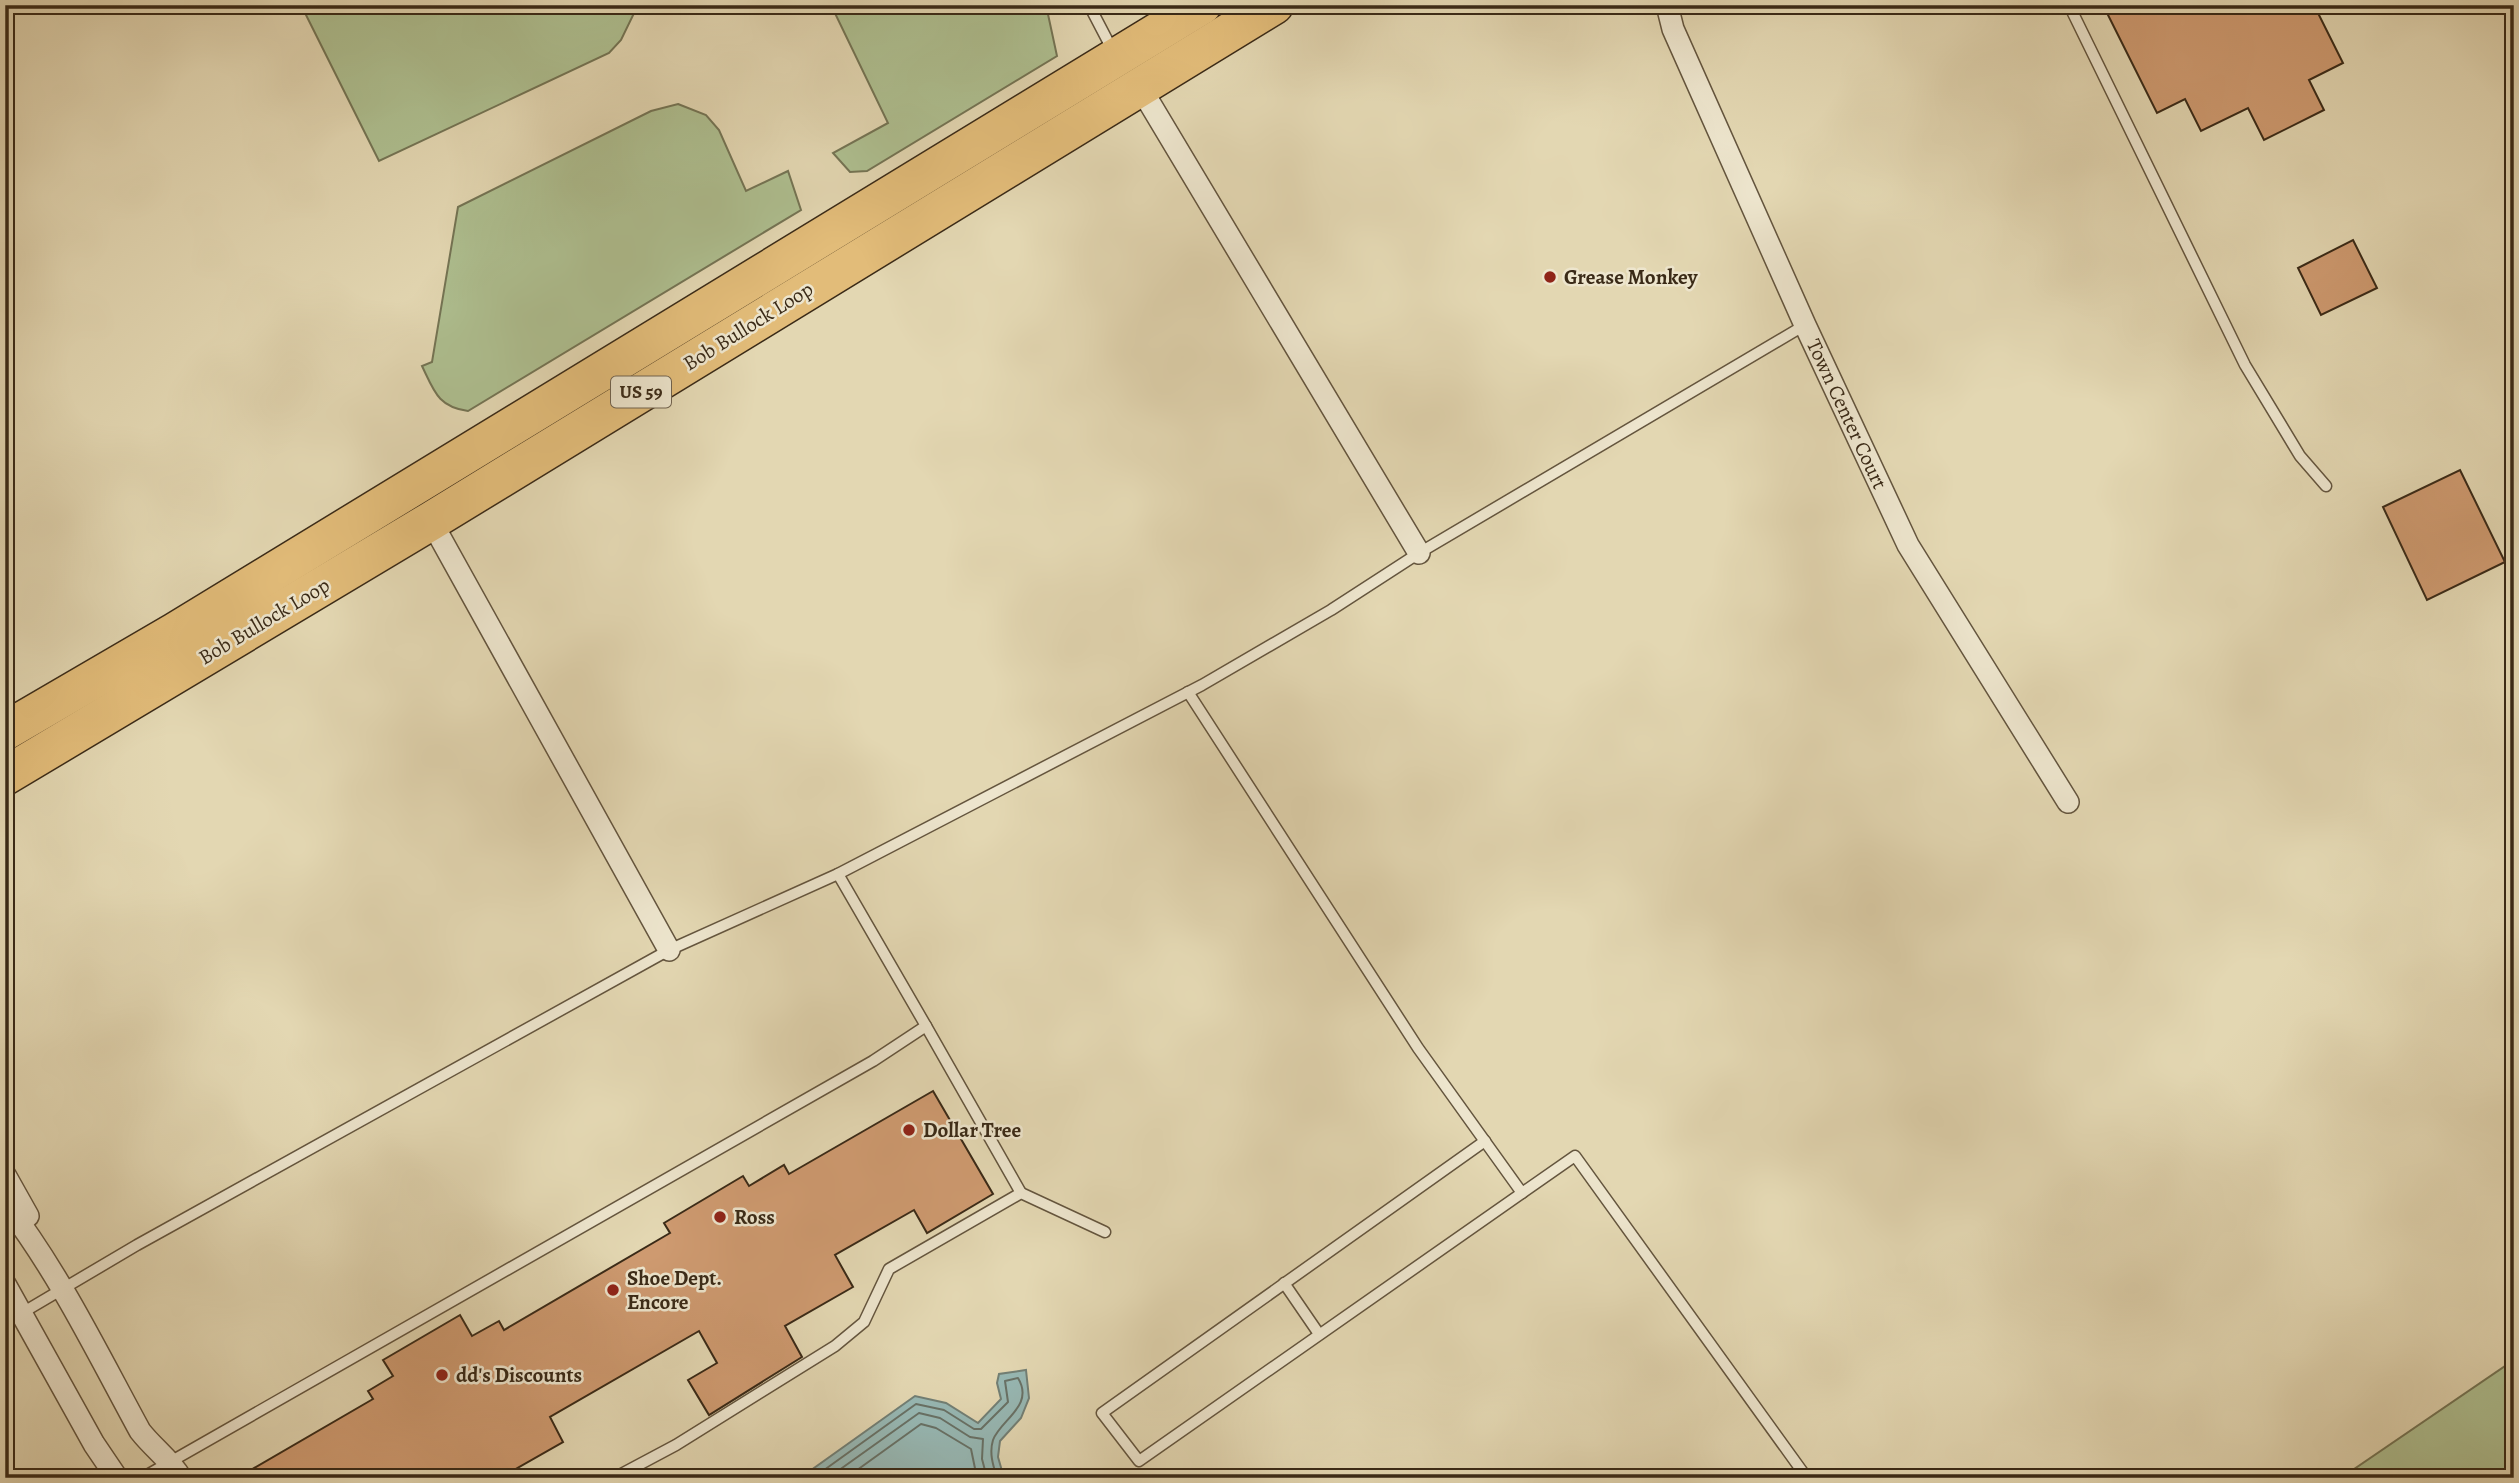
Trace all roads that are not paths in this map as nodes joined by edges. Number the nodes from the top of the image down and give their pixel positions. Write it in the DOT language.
graph roads {
  1 [pos="1089,5"];
  2 [pos="1202,5"];
  3 [pos="1234,5"];
  4 [pos="1274,5"];
  5 [pos="1667,5"];
  6 [pos="2069,5"];
  7 [pos="1116,57"];
  8 [pos="1140,87"];
  9 [pos="960,196"];
  10 [pos="1805,325"];
  11 [pos="2326,486"];
  12 [pos="430,521"];
  13 [pos="1419,553"];
  14 [pos="1188,692"];
  15 [pos="5,731"];
  16 [pos="5,776"];
  17 [pos="2068,802"];
  18 [pos="838,874"];
  19 [pos="669,950"];
  20 [pos="926,1026"];
  21 [pos="1485,1141"];
  22 [pos="5,1175"];
  23 [pos="1021,1193"];
  24 [pos="1522,1193"];
  25 [pos="5,1203"];
  26 [pos="1105,1232"];
  27 [pos="1284,1283"];
  28 [pos="5,1284"];
  29 [pos="63,1290"];
  30 [pos="13,1318"];
  31 [pos="1320,1334"];
  32 [pos="176,1469"];
  33 [pos="117,1478"];
  34 [pos="142,1478"];
  35 [pos="614,1478"];
  36 [pos="1807,1478"];
  1 -- 7 [label="lane"];
  2 -- 7 [label="highway, Bob Bullock Loop / US 59"];
  3 -- 8 [label="highway"];
  4 -- 8 [label="highway, Bob Bullock Loop / US 59"];
  5 -- 10 [label="street, Town Center Court"];
  6 -- 11 [label="lane"];
  7 -- 9 [label="highway"];
  7 -- 15 [label="highway, Bob Bullock Loop / US 59"];
  8 -- 9 [label="highway, Bob Bullock Loop / US 59"];
  8 -- 13 [label="street"];
  9 -- 12 [label="highway, Bob Bullock Loop / US 59"];
  10 -- 13 [label="lane"];
  10 -- 17 [label="street, Town Center Court"];
  12 -- 16 [label="highway, Bob Bullock Loop / US 59"];
  12 -- 19 [label="street"];
  13 -- 14 [label="lane"];
  14 -- 18 [label="lane"];
  14 -- 21 [label="lane"];
  18 -- 19 [label="lane"];
  18 -- 20 [label="lane"];
  19 -- 29 [label="lane"];
  20 -- 23 [label="lane"];
  20 -- 32 [label="lane"];
  21 -- 24 [label="lane"];
  21 -- 27 [label="lane"];
  22 -- 29 [label="street"];
  23 -- 26 [label="lane"];
  23 -- 35 [label="lane"];
  24 -- 31 [label="lane"];
  24 -- 36 [label="lane"];
  25 -- 29 [label="street"];
  27 -- 31 [label="lane"];
  27 -- 31 [label="lane"];
  28 -- 30 [label="street"];
  29 -- 30 [label="lane"];
  29 -- 32 [label="street"];
  30 -- 33 [label="street"];
  32 -- 34 [label="lane"];
}
